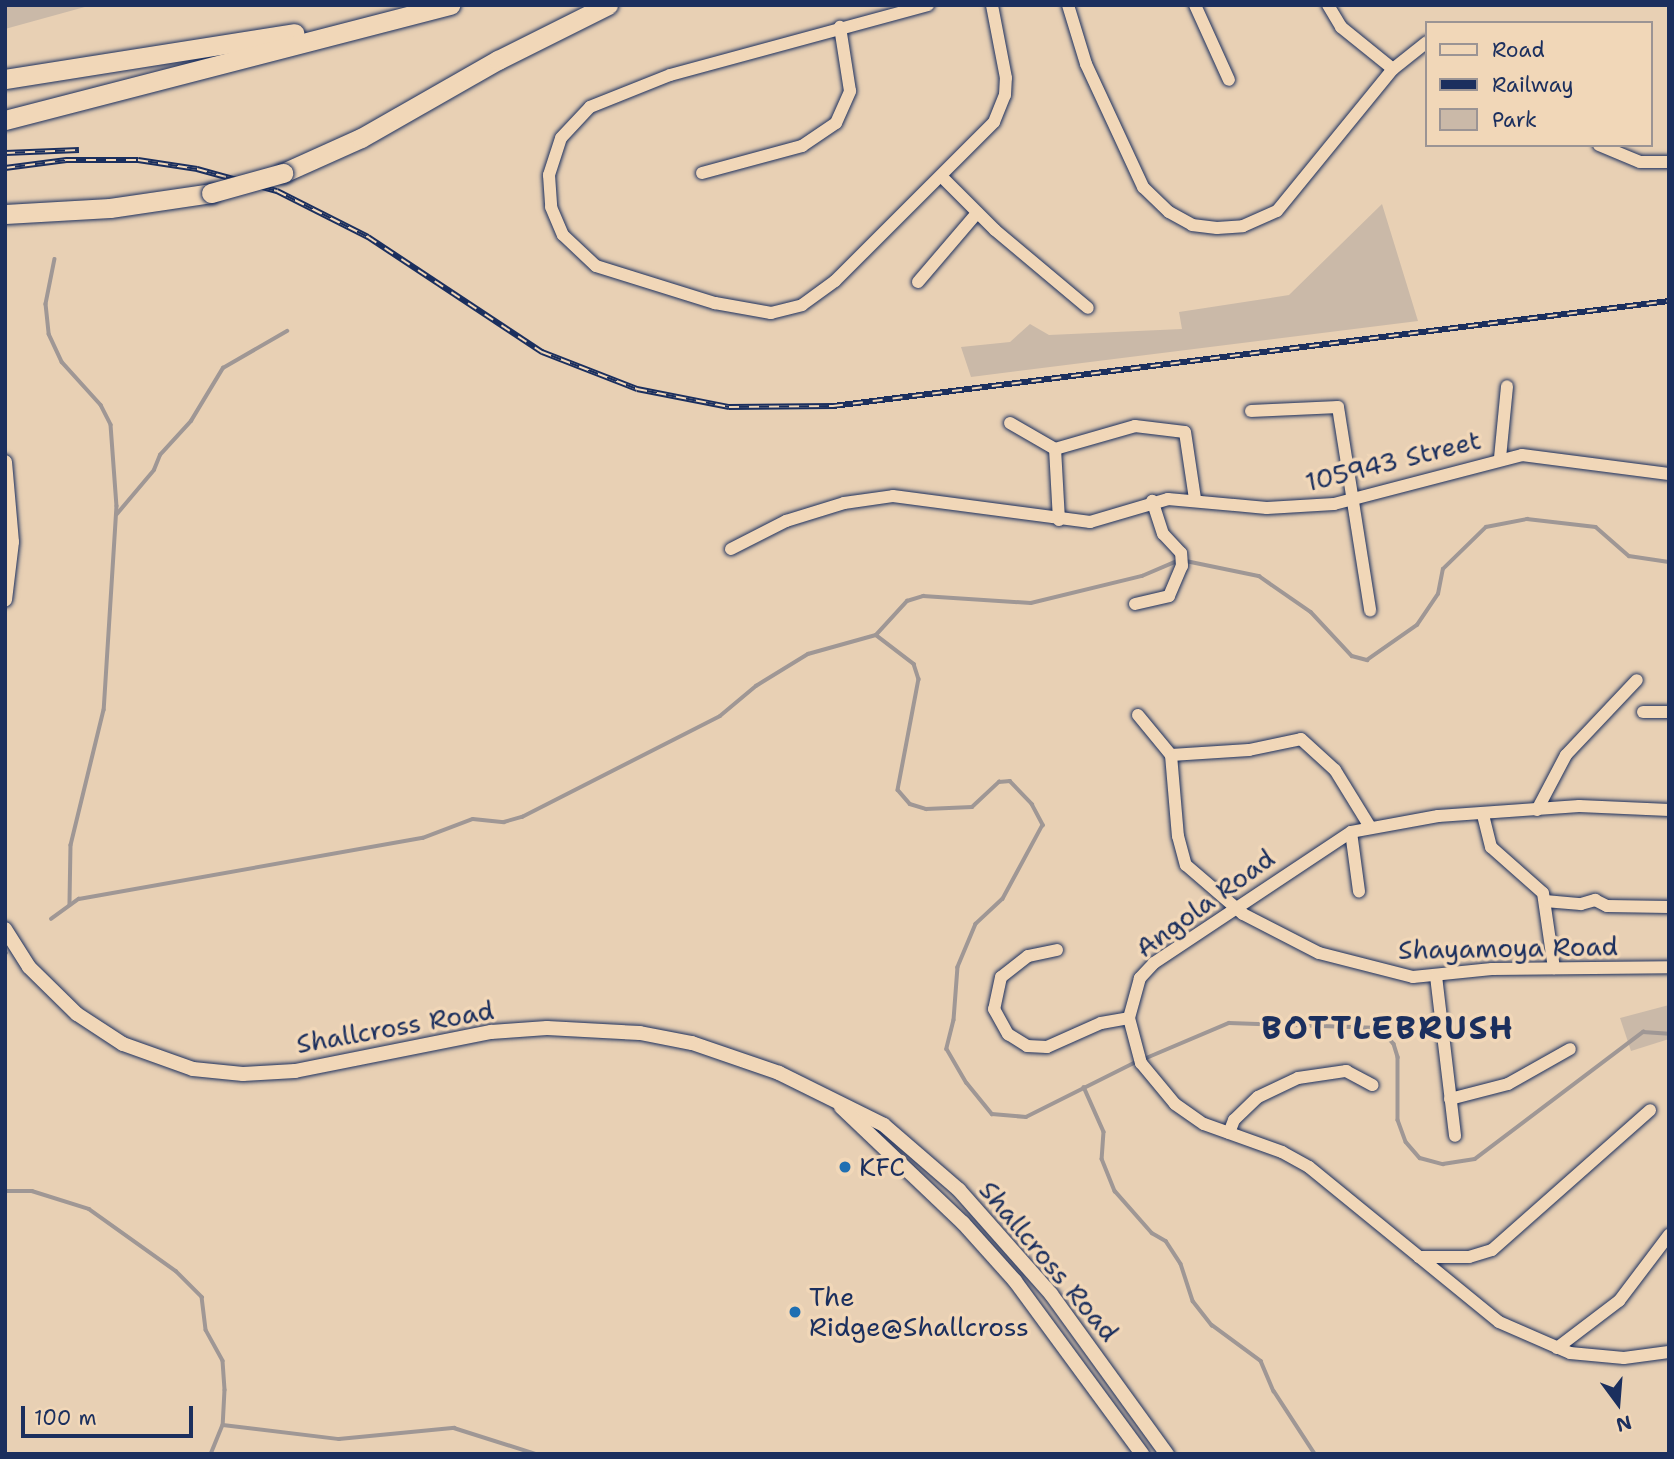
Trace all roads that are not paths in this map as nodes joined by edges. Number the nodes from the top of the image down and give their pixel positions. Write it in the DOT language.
graph roads {
  1 [pos="448,5"];
  2 [pos="608,5"];
  3 [pos="928,5"];
  4 [pos="992,5"];
  5 [pos="1195,5"];
  6 [pos="1328,5"];
  7 [pos="1070,7"];
  8 [pos="840,27"];
  9 [pos="1426,43"];
  10 [pos="1393,69"];
  11 [pos="5,79"];
  12 [pos="1229,80"];
  13 [pos="5,120"];
  14 [pos="1604,147"];
  15 [pos="1669,162"];
  16 [pos="702,173"];
  17 [pos="942,177"];
  18 [pos="977,213"];
  19 [pos="5,214"];
  20 [pos="918,282"];
  21 [pos="1088,308"];
  22 [pos="1507,386"];
  23 [pos="1251,411"];
  24 [pos="1010,423"];
  25 [pos="1055,449"];
  26 [pos="1500,458"];
  27 [pos="5,462"];
  28 [pos="1669,474"];
  29 [pos="1195,499"];
  30 [pos="1354,499"];
  31 [pos="1152,501"];
  32 [pos="1059,520"];
  33 [pos="731,549"];
  34 [pos="5,600"];
  35 [pos="1135,604"];
  36 [pos="1370,610"];
  37 [pos="1637,680"];
  38 [pos="1643,712"];
  39 [pos="1669,712"];
  40 [pos="1138,715"];
  41 [pos="1171,755"];
  42 [pos="1537,810"];
  43 [pos="1669,810"];
  44 [pos="1483,815"];
  45 [pos="1370,827"];
  46 [pos="1351,832"];
  47 [pos="1359,891"];
  48 [pos="1545,901"];
  49 [pos="1236,907"];
  50 [pos="1669,907"];
  51 [pos="5,929"];
  52 [pos="1057,950"];
  53 [pos="1669,967"];
  54 [pos="1554,968"];
  55 [pos="1436,976"];
  56 [pos="1129,1018"];
  57 [pos="1570,1049"];
  58 [pos="1372,1085"];
  59 [pos="1450,1098"];
  60 [pos="835,1101"];
  61 [pos="1650,1110"];
  62 [pos="1229,1133"];
  63 [pos="1454,1136"];
  64 [pos="1669,1235"];
  65 [pos="1419,1256"];
  66 [pos="1557,1348"];
  67 [pos="1669,1352"];
  68 [pos="1165,1453"];
  69 [pos="1142,1454"];
  1 -- 11 [label="highway"];
  1 -- 13 [label="highway"];
  2 -- 19 [label="highway, bridge"];
  3 -- 8 [label="street"];
  4 -- 17 [label="street"];
  5 -- 12 [label="street"];
  6 -- 10 [label="street"];
  7 -- 10 [label="street"];
  8 -- 16 [label="street"];
  8 -- 17 [label="street"];
  9 -- 10 [label="street"];
  14 -- 15 [label="street"];
  17 -- 18 [label="street"];
  18 -- 20 [label="street"];
  18 -- 21 [label="street"];
  22 -- 26 [label="street"];
  23 -- 30 [label="street"];
  24 -- 25 [label="street"];
  25 -- 29 [label="street"];
  25 -- 32 [label="street"];
  26 -- 28 [label="street, 105943 Street"];
  26 -- 30 [label="street, 105943 Street"];
  27 -- 34 [label="street"];
  29 -- 30 [label="street, 105943 Street"];
  29 -- 31 [label="street, 105943 Street"];
  30 -- 36 [label="street"];
  31 -- 32 [label="street, 105943 Street"];
  31 -- 35 [label="street"];
  32 -- 33 [label="street, 105943 Street"];
  37 -- 42 [label="street"];
  38 -- 39 [label="street"];
  40 -- 41 [label="street"];
  41 -- 45 [label="street"];
  41 -- 49 [label="street, Shayamoya Road"];
  42 -- 43 [label="street, Angola Road"];
  42 -- 44 [label="street, Angola Road"];
  44 -- 45 [label="street, Angola Road"];
  44 -- 48 [label="street"];
  45 -- 46 [label="street, Angola Road"];
  46 -- 47 [label="street"];
  46 -- 49 [label="street, Angola Road"];
  48 -- 50 [label="street"];
  48 -- 54 [label="street"];
  49 -- 55 [label="street, Shayamoya Road"];
  49 -- 56 [label="street, Angola Road"];
  51 -- 60 [label="street, Shallcross Road"];
  52 -- 56 [label="street"];
  53 -- 54 [label="street, Shayamoya Road"];
  54 -- 55 [label="street, Shayamoya Road"];
  55 -- 59 [label="street"];
  56 -- 62 [label="street, Angola Road"];
  57 -- 59 [label="street"];
  58 -- 62 [label="street"];
  59 -- 63 [label="street"];
  60 -- 68 [label="street, Shallcross Road"];
  60 -- 69 [label="street, Shallcross Road"];
  61 -- 65 [label="street"];
  62 -- 65 [label="street, Angola Road"];
  64 -- 66 [label="street"];
  65 -- 66 [label="street, Angola Road"];
  66 -- 67 [label="street, Angola Road"];
}
